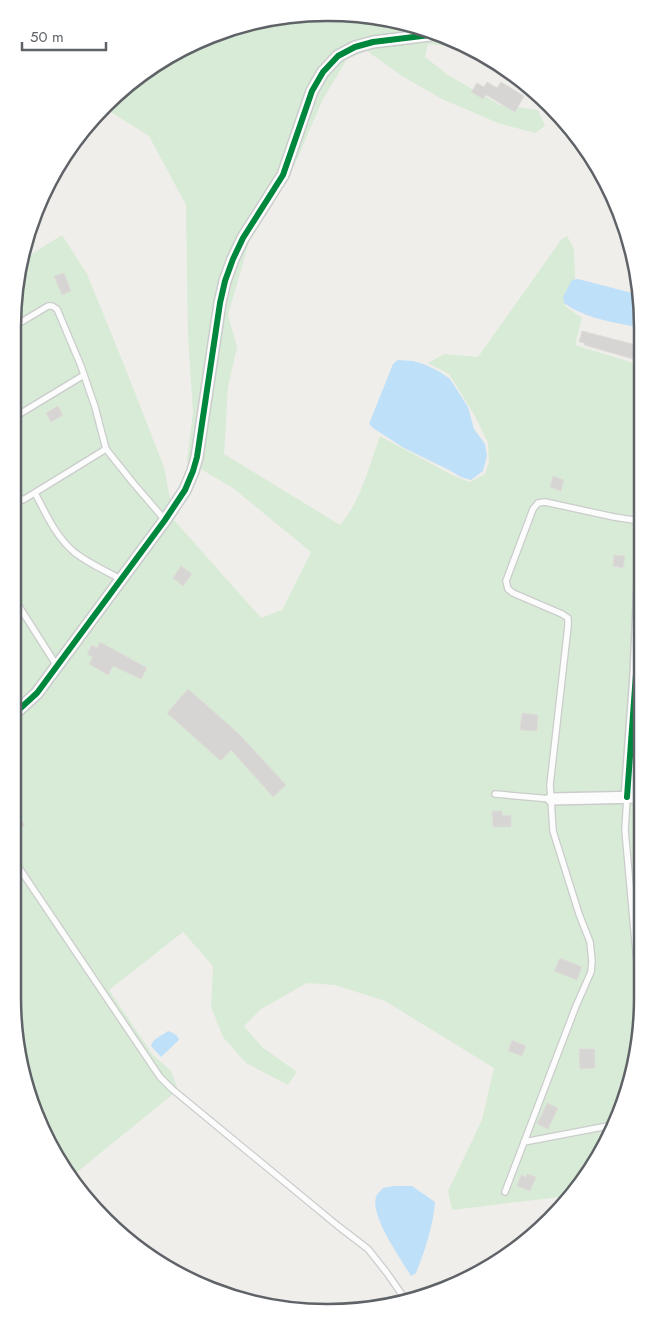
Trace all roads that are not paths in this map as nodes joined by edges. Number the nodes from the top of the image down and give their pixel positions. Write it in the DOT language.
graph roads {
  1 [pos="420,36"];
  2 [pos="21,322"];
  3 [pos="84,375"];
  4 [pos="21,413"];
  5 [pos="106,449"];
  6 [pos="35,493"];
  7 [pos="21,498"];
  8 [pos="165,520"];
  9 [pos="634,520"];
  10 [pos="121,580"];
  11 [pos="21,610"];
  12 [pos="57,666"];
  13 [pos="634,701"];
  14 [pos="21,708"];
  15 [pos="495,794"];
  16 [pos="627,797"];
  17 [pos="634,797"];
  18 [pos="551,799"];
  19 [pos="21,871"];
  20 [pos="634,930"];
  21 [pos="605,1127"];
  22 [pos="524,1142"];
  23 [pos="505,1192"];
  24 [pos="402,1294"];
  1 -- 8 [label="street"];
  2 -- 3 [label="lane"];
  3 -- 4 [label="lane"];
  3 -- 5 [label="lane"];
  5 -- 6 [label="lane"];
  5 -- 8 [label="lane"];
  6 -- 7 [label="lane"];
  6 -- 10 [label="lane"];
  8 -- 10 [label="street"];
  9 -- 18 [label="lane"];
  10 -- 12 [label="street"];
  11 -- 12 [label="lane"];
  12 -- 14 [label="street"];
  13 -- 16 [label="street"];
  15 -- 18 [label="lane"];
  16 -- 17 [label="street"];
  16 -- 18 [label="street"];
  16 -- 20 [label="lane"];
  18 -- 22 [label="lane"];
  19 -- 24 [label="lane"];
  21 -- 22 [label="lane"];
  22 -- 23 [label="lane"];
}
